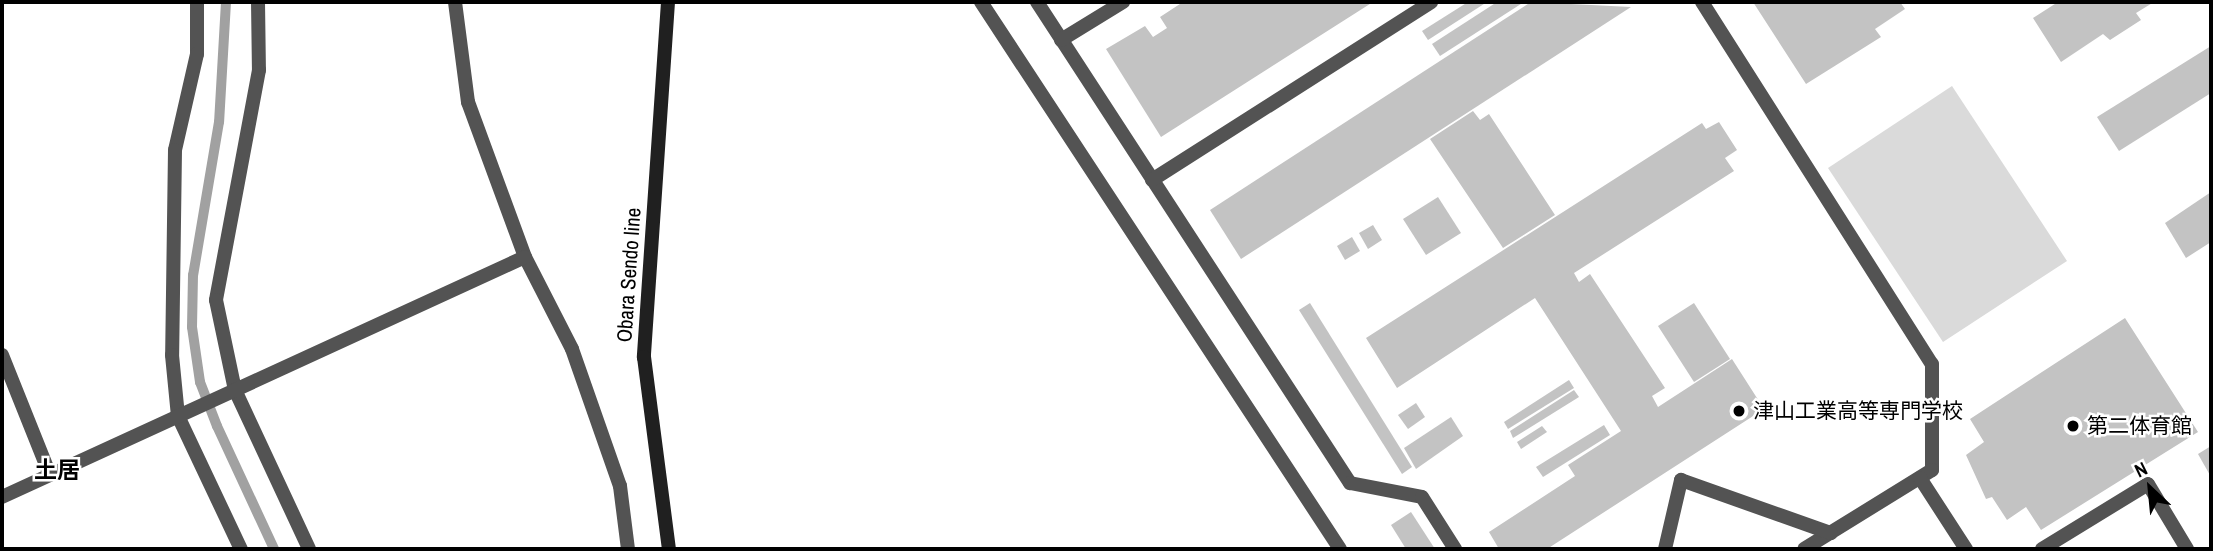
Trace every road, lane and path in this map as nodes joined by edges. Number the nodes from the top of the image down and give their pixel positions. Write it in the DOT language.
graph roads {
  1 [pos="197,2"];
  2 [pos="258,2"];
  3 [pos="455,2"];
  4 [pos="668,2"];
  5 [pos="981,2"];
  6 [pos="1037,2"];
  7 [pos="1122,2"];
  8 [pos="1431,2"];
  9 [pos="1702,2"];
  10 [pos="1061,40"];
  11 [pos="1152,180"];
  12 [pos="525,257"];
  13 [pos="2,355"];
  14 [pos="235,390"];
  15 [pos="178,416"];
  16 [pos="50,475"];
  17 [pos="1920,478"];
  18 [pos="2,497"];
  19 [pos="1831,533"];
  20 [pos="241,549"];
  21 [pos="309,549"];
  22 [pos="628,549"];
  23 [pos="669,549"];
  24 [pos="1340,549"];
  25 [pos="1455,549"];
  26 [pos="1665,549"];
  27 [pos="1804,549"];
  28 [pos="1966,549"];
  29 [pos="2042,549"];
  30 [pos="2188,549"];
  1 -- 15 [label="street"];
  2 -- 14 [label="street"];
  3 -- 12 [label="street"];
  4 -- 23 [label="main road, Obara Sendo line"];
  5 -- 24 [label="street"];
  6 -- 10 [label="street"];
  7 -- 10 [label="street"];
  8 -- 11 [label="street"];
  9 -- 17 [label="street"];
  10 -- 11 [label="street"];
  11 -- 25 [label="street"];
  12 -- 14 [label="street"];
  12 -- 22 [label="street"];
  13 -- 16 [label="street"];
  14 -- 15 [label="street"];
  14 -- 21 [label="street"];
  15 -- 16 [label="street"];
  15 -- 20 [label="street"];
  16 -- 18 [label="street"];
  17 -- 19 [label="street"];
  17 -- 28 [label="street"];
  19 -- 26 [label="street"];
  19 -- 27 [label="street"];
  29 -- 30 [label="street"];
}
